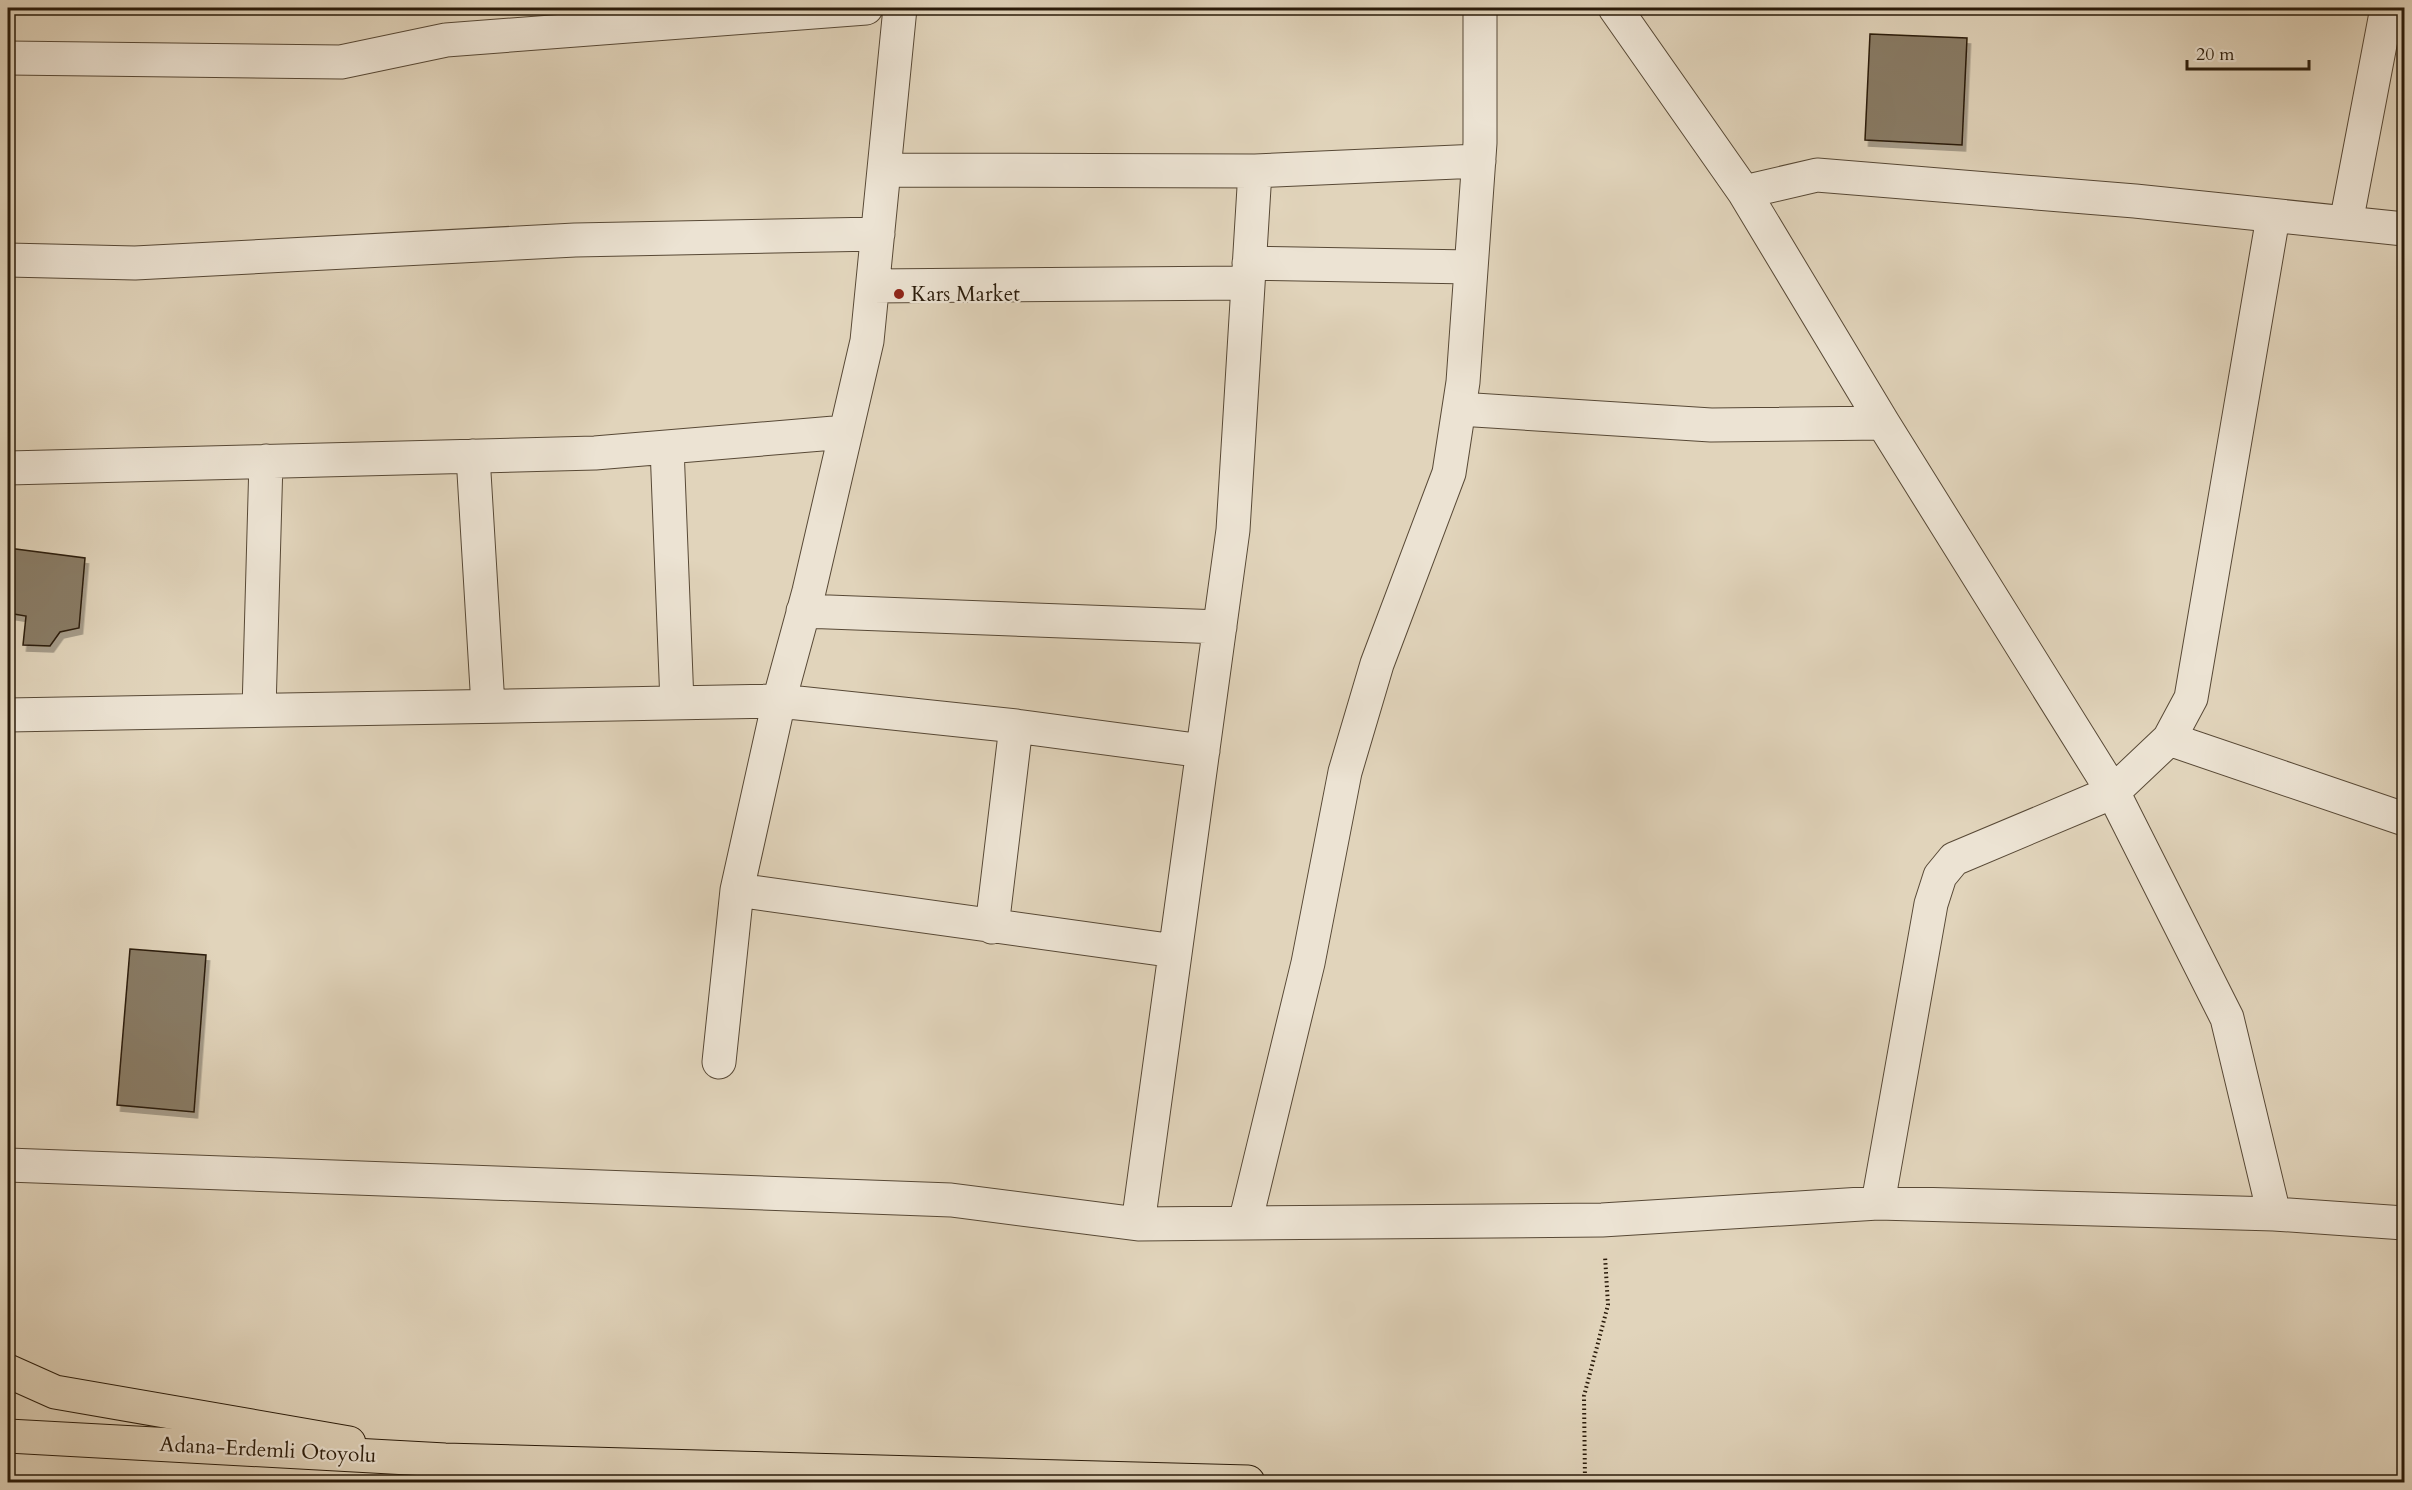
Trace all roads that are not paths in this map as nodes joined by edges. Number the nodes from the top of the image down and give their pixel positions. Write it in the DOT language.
graph roads {
  1 [pos="866,8"];
  2 [pos="900,8"];
  3 [pos="1480,8"];
  4 [pos="1616,8"];
  5 [pos="2387,8"];
  6 [pos="8,58"];
  7 [pos="1479,160"];
  8 [pos="884,170"];
  9 [pos="1255,171"];
  10 [pos="1744,192"];
  11 [pos="2273,218"];
  12 [pos="2346,223"];
  13 [pos="2404,229"];
  14 [pos="878,234"];
  15 [pos="8,261"];
  16 [pos="1471,267"];
  17 [pos="1249,273"];
  18 [pos="873,286"];
  19 [pos="1459,409"];
  20 [pos="1883,423"];
  21 [pos="846,432"];
  22 [pos="667,447"];
  23 [pos="473,456"];
  24 [pos="266,461"];
  25 [pos="8,468"];
  26 [pos="803,612"];
  27 [pos="1220,627"];
  28 [pos="779,701"];
  29 [pos="677,703"];
  30 [pos="488,706"];
  31 [pos="259,710"];
  32 [pos="8,715"];
  33 [pos="1016,726"];
  34 [pos="2169,740"];
  35 [pos="1203,751"];
  36 [pos="2113,792"];
  37 [pos="2404,819"];
  38 [pos="737,890"];
  39 [pos="992,927"];
  40 [pos="1175,951"];
  41 [pos="719,1062"];
  42 [pos="8,1165"];
  43 [pos="1878,1203"];
  44 [pos="2274,1214"];
  45 [pos="1245,1223"];
  46 [pos="2404,1223"];
  47 [pos="1137,1224"];
  48 [pos="8,1371"];
  49 [pos="8,1436"];
  50 [pos="445,1460"];
  51 [pos="1248,1482"];
  1 -- 6 [label="street"];
  2 -- 8 [label="street"];
  3 -- 7 [label="street"];
  4 -- 10 [label="street"];
  5 -- 12 [label="street"];
  7 -- 9 [label="street"];
  7 -- 16 [label="street"];
  8 -- 9 [label="street"];
  8 -- 14 [label="street"];
  9 -- 17 [label="street"];
  10 -- 11 [label="street"];
  10 -- 20 [label="street"];
  11 -- 12 [label="street"];
  11 -- 34 [label="street"];
  12 -- 13 [label="street"];
  14 -- 15 [label="street"];
  14 -- 18 [label="street"];
  16 -- 17 [label="street"];
  16 -- 19 [label="street"];
  17 -- 18 [label="street"];
  17 -- 27 [label="street"];
  18 -- 21 [label="street"];
  19 -- 20 [label="street"];
  19 -- 45 [label="street"];
  20 -- 36 [label="street"];
  21 -- 22 [label="street"];
  21 -- 26 [label="street"];
  22 -- 23 [label="street"];
  22 -- 29 [label="street"];
  23 -- 24 [label="street"];
  23 -- 30 [label="street"];
  24 -- 25 [label="street"];
  24 -- 31 [label="street"];
  26 -- 27 [label="street"];
  26 -- 28 [label="street"];
  27 -- 35 [label="street"];
  28 -- 29 [label="street"];
  28 -- 33 [label="street"];
  28 -- 38 [label="street"];
  29 -- 30 [label="street"];
  30 -- 31 [label="street"];
  31 -- 32 [label="street"];
  33 -- 35 [label="street"];
  33 -- 39 [label="street"];
  34 -- 36 [label="street"];
  34 -- 37 [label="street"];
  35 -- 40 [label="street"];
  36 -- 43 [label="street"];
  36 -- 44 [label="street"];
  38 -- 39 [label="street"];
  38 -- 41 [label="street"];
  39 -- 40 [label="street"];
  40 -- 47 [label="street"];
  42 -- 47 [label="street"];
  43 -- 44 [label="street"];
  43 -- 45 [label="street"];
  44 -- 46 [label="street"];
  45 -- 47 [label="street"];
  48 -- 50 [label="main road"];
  49 -- 50 [label="main road, Adana-Erdemli Otoyolu"];
  50 -- 51 [label="main road, Adana-Erdemli Otoyolu"];
}
